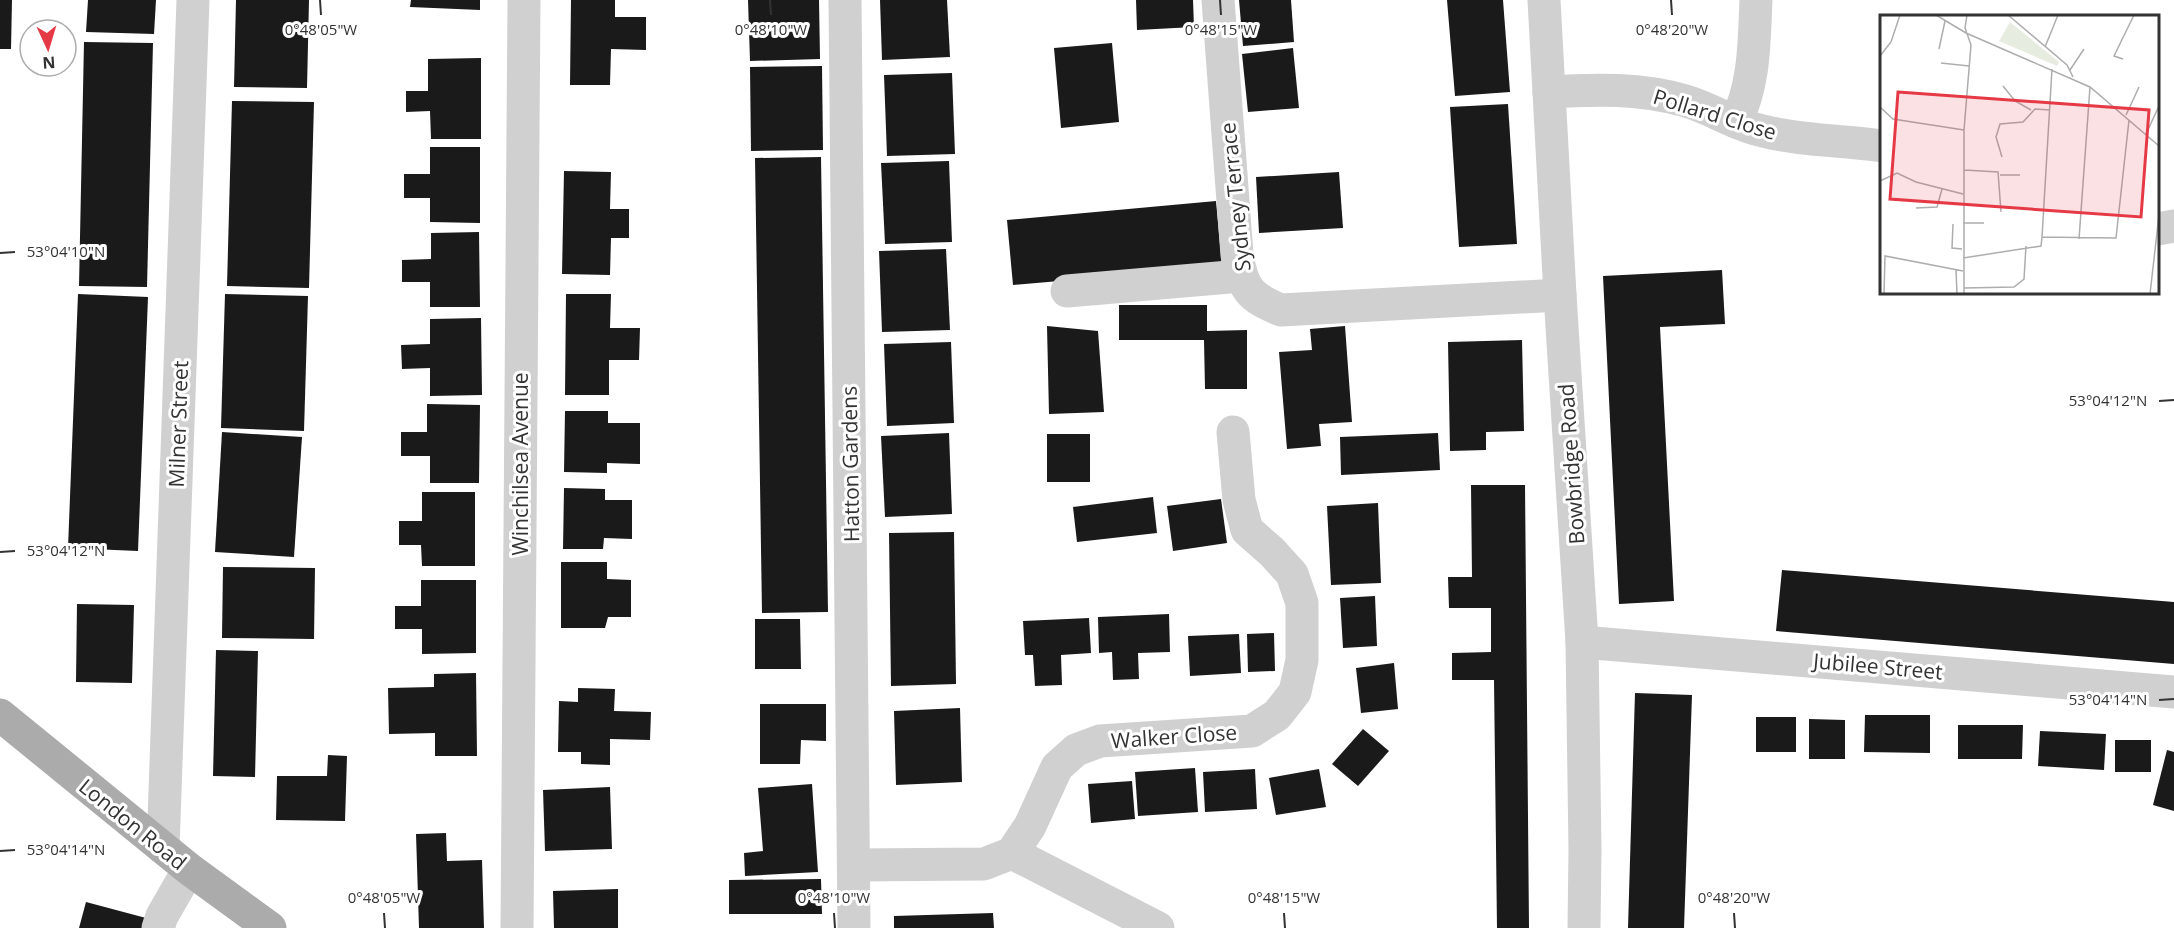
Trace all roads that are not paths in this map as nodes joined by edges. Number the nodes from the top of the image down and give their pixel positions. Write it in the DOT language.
graph roads {
  1 [pos="193,0"];
  2 [pos="524,0"];
  3 [pos="845,0"];
  4 [pos="1218,0"];
  5 [pos="1544,0"];
  6 [pos="1756,0"];
  7 [pos="1549,92"];
  8 [pos="1736,122"];
  9 [pos="1880,146"];
  10 [pos="2174,226"];
  11 [pos="2159,229"];
  12 [pos="1241,276"];
  13 [pos="1067,291"];
  14 [pos="1560,295"];
  15 [pos="1233,432"];
  16 [pos="1582,642"];
  17 [pos="2174,692"];
  18 [pos="2,722"];
  19 [pos="163,848"];
  20 [pos="1012,853"];
  21 [pos="854,865"];
  22 [pos="189,869"];
  23 [pos="158,928"];
  24 [pos="270,928"];
  25 [pos="517,928"];
  26 [pos="854,928"];
  27 [pos="1158,928"];
  28 [pos="1584,928"];
  1 -- 19 [label="street, Milner Street"];
  2 -- 25 [label="street, Winchilsea Avenue"];
  3 -- 21 [label="street, Hatton Gardens"];
  4 -- 12 [label="street, Sydney Terrace"];
  5 -- 7 [label="street, Bowbridge Road"];
  6 -- 8 [label="street"];
  7 -- 8 [label="street, Pollard Close"];
  7 -- 14 [label="street, Bowbridge Road"];
  8 -- 9 [label="street, Pollard Close"];
  10 -- 11 [label="street"];
  12 -- 13 [label="street"];
  12 -- 14 [label="street, Sydney Terrace"];
  14 -- 16 [label="street, Bowbridge Road"];
  15 -- 20 [label="street, Walker Close"];
  16 -- 17 [label="street, Jubilee Street"];
  16 -- 28 [label="street, Bowbridge Road"];
  18 -- 19 [label="main road, London Road"];
  19 -- 22 [label="main road, London Road"];
  20 -- 21 [label="street"];
  20 -- 27 [label="street"];
  21 -- 26 [label="street, Hatton Gardens"];
  22 -- 23 [label="street"];
  22 -- 24 [label="main road, London Road"];
}
